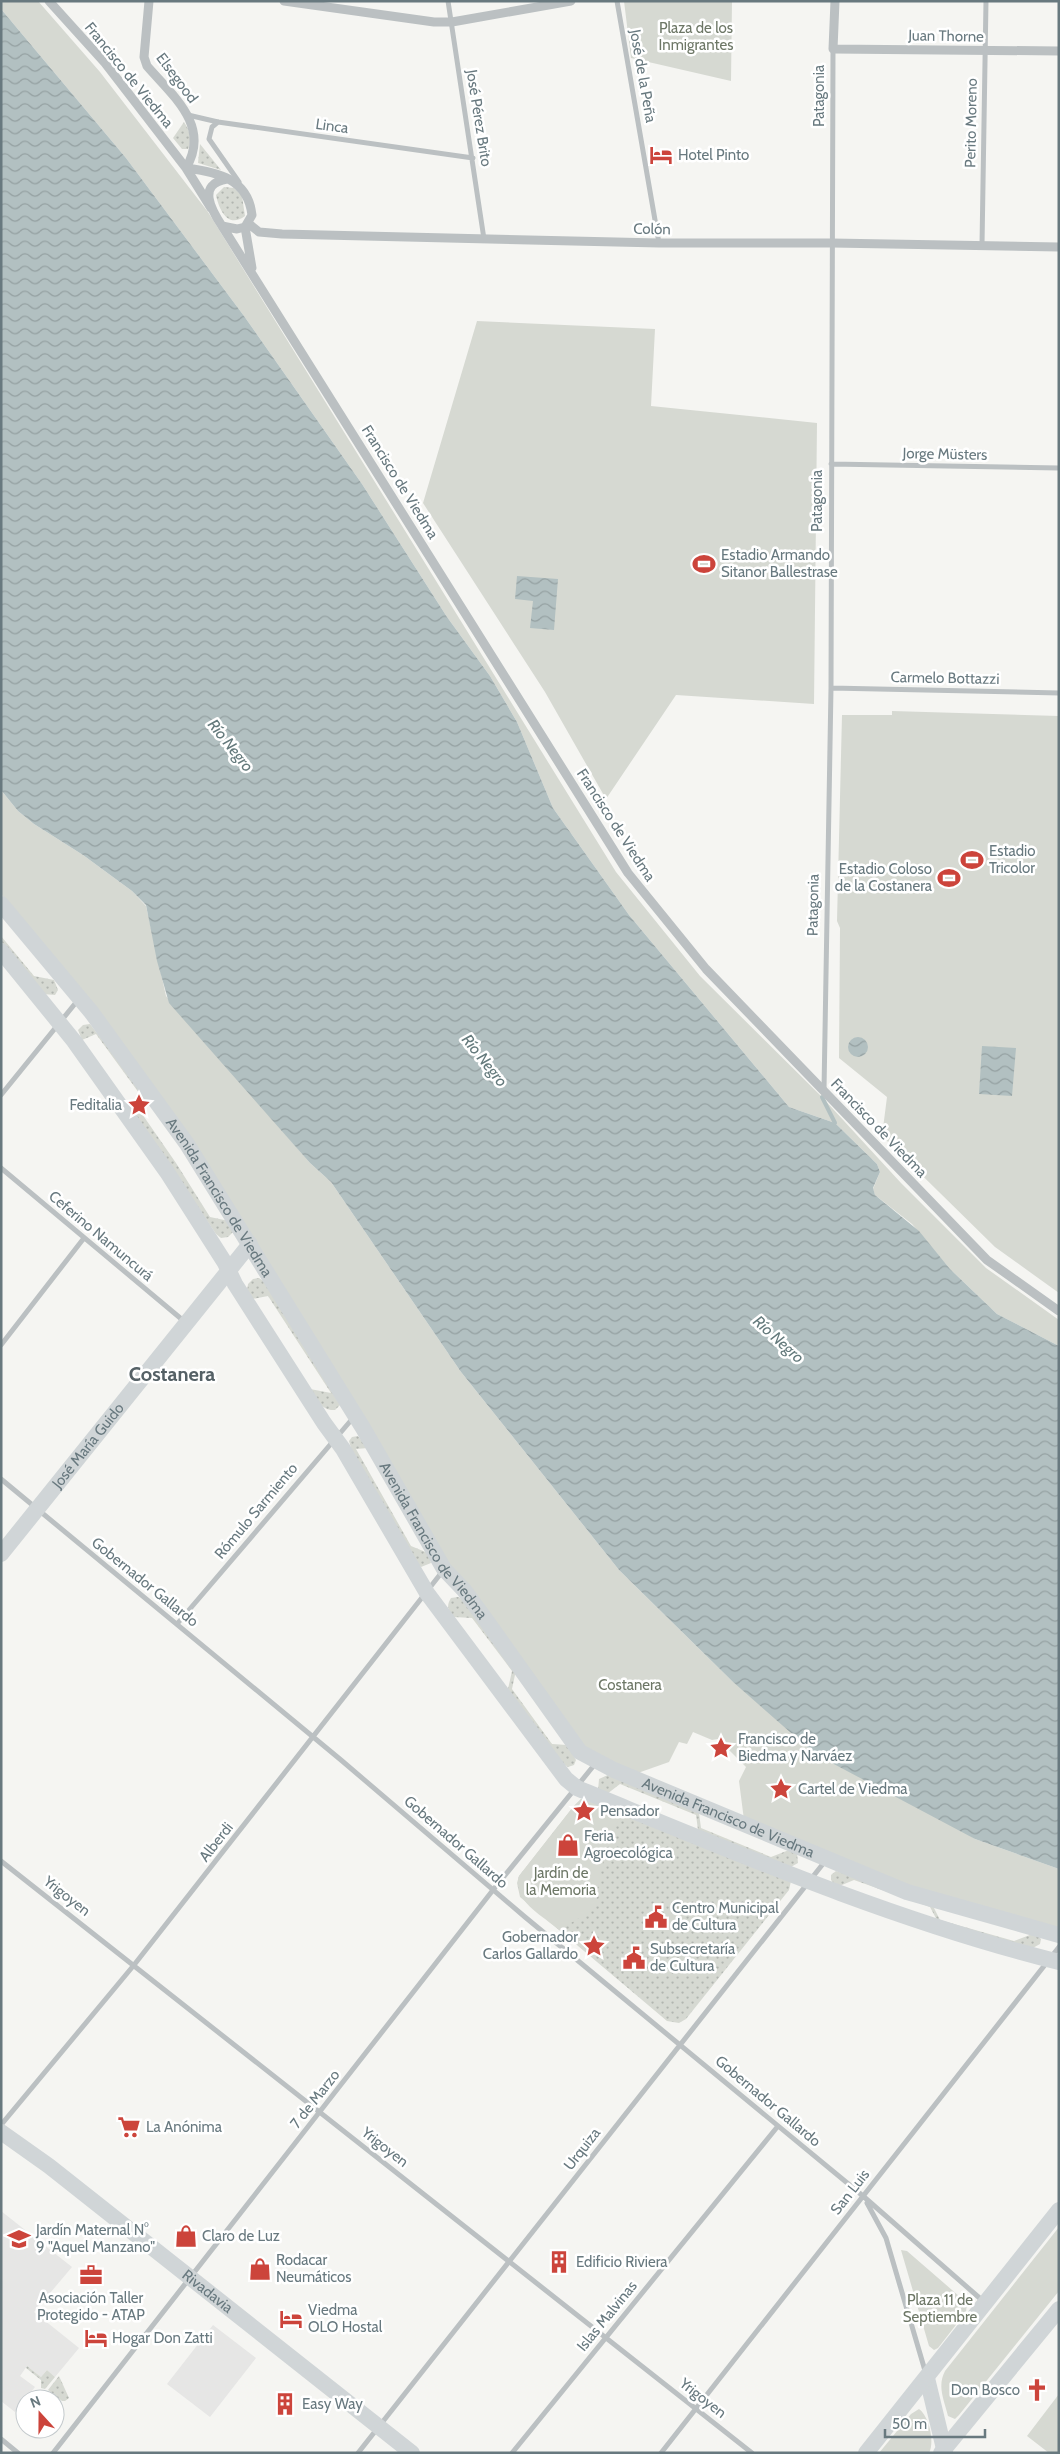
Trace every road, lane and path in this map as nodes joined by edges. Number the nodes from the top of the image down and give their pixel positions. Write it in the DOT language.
graph roads {
  1 [pos="49,1"];
  2 [pos="149,1"];
  3 [pos="284,1"];
  4 [pos="448,1"];
  5 [pos="570,1"];
  6 [pos="617,1"];
  7 [pos="835,1"];
  8 [pos="986,1"];
  9 [pos="452,22"];
  10 [pos="833,48"];
  11 [pos="985,50"];
  12 [pos="1059,51"];
  13 [pos="188,115"];
  14 [pos="218,122"];
  15 [pos="473,158"];
  16 [pos="186,168"];
  17 [pos="227,179"];
  18 [pos="242,187"];
  19 [pos="211,208"];
  20 [pos="247,225"];
  21 [pos="222,226"];
  22 [pos="484,240"];
  23 [pos="659,243"];
  24 [pos="832,243"];
  25 [pos="982,245"];
  26 [pos="1059,247"];
  27 [pos="252,270"];
  28 [pos="831,464"];
  29 [pos="1059,468"];
  30 [pos="831,688"];
  31 [pos="1059,693"];
  32 [pos="1,904"];
  33 [pos="1,951"];
  34 [pos="79,999"];
  35 [pos="60,1024"];
  36 [pos="824,1090"];
  37 [pos="1,1095"];
  38 [pos="1,1168"];
  39 [pos="84,1238"];
  40 [pos="250,1244"];
  41 [pos="228,1269"];
  42 [pos="1059,1311"];
  43 [pos="185,1322"];
  44 [pos="1,1345"];
  45 [pos="356,1415"];
  46 [pos="335,1437"];
  47 [pos="1,1479"];
  48 [pos="36,1509"];
  49 [pos="1,1554"];
  50 [pos="444,1569"];
  51 [pos="426,1593"];
  52 [pos="177,1624"];
  53 [pos="313,1739"];
  54 [pos="597,1761"];
  55 [pos="577,1788"];
  56 [pos="826,1860"];
  57 [pos="1,1861"];
  58 [pos="809,1882"];
  59 [pos="493,1890"];
  60 [pos="1059,1935"];
  61 [pos="1056,1957"];
  62 [pos="134,1965"];
  63 [pos="680,2045"];
  64 [pos="321,2112"];
  65 [pos="1,2125"];
  66 [pos="778,2126"];
  67 [pos="1,2132"];
  68 [pos="863,2196"];
  69 [pos="1059,2210"];
  70 [pos="509,2261"];
  71 [pos="191,2279"];
  72 [pos="985,2303"];
  73 [pos="1059,2309"];
  74 [pos="606,2337"];
  75 [pos="927,2378"];
  76 [pos="696,2408"];
  77 [pos="379,2426"];
  78 [pos="1,2439"];
  79 [pos="944,2452"];
  80 [pos="18,2453"];
  81 [pos="53,2453"];
  82 [pos="358,2453"];
  83 [pos="412,2453"];
  84 [pos="512,2453"];
  85 [pos="661,2453"];
  86 [pos="752,2453"];
  87 [pos="866,2453"];
  1 -- 16 [label="street, Francisco de Viedma"];
  2 -- 13 [label="street, Elsegood"];
  3 -- 9 [label="street"];
  4 -- 9 [label="street, José Pérez Brito"];
  5 -- 9 [label="street"];
  6 -- 23 [label="street, José de la Peña"];
  7 -- 10 [label="street, Patagonia"];
  8 -- 11 [label="street, Perito Moreno"];
  9 -- 15 [label="street, José Pérez Brito"];
  10 -- 11 [label="street, Juan Thorne"];
  10 -- 24 [label="street, Patagonia"];
  11 -- 12 [label="street, Juan Thorne"];
  11 -- 25 [label="street, Perito Moreno"];
  13 -- 14 [label="street, Linca"];
  13 -- 16 [label="street, Elsegood"];
  14 -- 15 [label="street, Linca"];
  14 -- 18 [label="street"];
  15 -- 22 [label="street, José Pérez Brito"];
  16 -- 17 [label="street"];
  16 -- 19 [label="street, Francisco de Viedma"];
  17 -- 18 [label="street"];
  17 -- 19 [label="street"];
  18 -- 20 [label="street, Francisco de Viedma"];
  19 -- 21 [label="street, Francisco de Viedma"];
  20 -- 21 [label="street"];
  20 -- 22 [label="street, Colón"];
  20 -- 27 [label="street, Francisco de Viedma"];
  21 -- 27 [label="street, Francisco de Viedma"];
  22 -- 23 [label="street, Colón"];
  23 -- 24 [label="street, Colón"];
  24 -- 25 [label="street, Colón"];
  24 -- 28 [label="street, Patagonia"];
  25 -- 26 [label="street, Colón"];
  27 -- 36 [label="street, Francisco de Viedma"];
  28 -- 29 [label="street, Jorge Müsters"];
  28 -- 30 [label="street, Patagonia"];
  30 -- 31 [label="street, Carmelo Bottazzi"];
  30 -- 36 [label="street, Patagonia"];
  32 -- 34 [label="main road, Avenida Francisco de Viedma"];
  33 -- 35 [label="main road, Avenida Francisco de Viedma"];
  34 -- 35 [label="street"];
  34 -- 40 [label="main road, Avenida Francisco de Viedma"];
  35 -- 37 [label="street"];
  35 -- 41 [label="main road, Avenida Francisco de Viedma"];
  36 -- 42 [label="street, Francisco de Viedma"];
  38 -- 39 [label="street, Ceferino Namuncurá"];
  39 -- 43 [label="street, Ceferino Namuncurá"];
  39 -- 44 [label="street"];
  40 -- 41 [label="main road, José María Guido"];
  40 -- 45 [label="main road, Avenida Francisco de Viedma"];
  41 -- 43 [label="main road, José María Guido"];
  41 -- 46 [label="main road, Avenida Francisco de Viedma"];
  43 -- 48 [label="main road, José María Guido"];
  45 -- 46 [label="street, Rómulo Sarmiento"];
  45 -- 50 [label="main road, Avenida Francisco de Viedma"];
  46 -- 51 [label="main road, Avenida Francisco de Viedma"];
  46 -- 52 [label="street, Rómulo Sarmiento"];
  47 -- 48 [label="street, Gobernador Gallardo"];
  48 -- 49 [label="main road, José María Guido"];
  48 -- 52 [label="street, Gobernador Gallardo"];
  50 -- 51 [label="street, Alberdi"];
  50 -- 54 [label="main road, Avenida Francisco de Viedma"];
  51 -- 53 [label="street, Alberdi"];
  51 -- 55 [label="main road, Avenida Francisco de Viedma"];
  52 -- 53 [label="street, Gobernador Gallardo"];
  53 -- 59 [label="street, Gobernador Gallardo"];
  53 -- 62 [label="street, Alberdi"];
  54 -- 55 [label="street, 7 de Marzo"];
  54 -- 56 [label="main road, Avenida Francisco de Viedma"];
  55 -- 58 [label="main road, Avenida Francisco de Viedma"];
  55 -- 59 [label="street, 7 de Marzo"];
  56 -- 58 [label="street, Urquiza"];
  56 -- 60 [label="main road, Avenida Francisco de Viedma"];
  57 -- 62 [label="street, Yrigoyen"];
  58 -- 61 [label="main road, Avenida Francisco de Viedma"];
  58 -- 63 [label="street, Urquiza"];
  59 -- 63 [label="street, Gobernador Gallardo"];
  59 -- 64 [label="street, 7 de Marzo"];
  61 -- 68 [label="street, San Luis"];
  62 -- 64 [label="street, Yrigoyen"];
  62 -- 65 [label="street, Alberdi"];
  63 -- 66 [label="street, Gobernador Gallardo"];
  63 -- 70 [label="street, Urquiza"];
  64 -- 70 [label="street, Yrigoyen"];
  64 -- 71 [label="street, 7 de Marzo"];
  66 -- 68 [label="street, Gobernador Gallardo"];
  66 -- 74 [label="street, Islas Malvinas"];
  67 -- 71 [label="main road, Rivadavia"];
  68 -- 72 [label="street, Gobernador Gallardo"];
  68 -- 75 [label="street"];
  68 -- 76 [label="street, San Luis"];
  69 -- 72 [label="main road"];
  70 -- 74 [label="street, Yrigoyen"];
  70 -- 77 [label="street, Urquiza"];
  71 -- 77 [label="main road, Rivadavia"];
  71 -- 81 [label="street, 7 de Marzo"];
  72 -- 75 [label="main road"];
  73 -- 79 [label="main road"];
  74 -- 76 [label="street, Yrigoyen"];
  74 -- 84 [label="street, Islas Malvinas"];
  75 -- 79 [label="main road"];
  75 -- 87 [label="main road"];
  76 -- 85 [label="street, San Luis"];
  76 -- 86 [label="street, Yrigoyen"];
  77 -- 82 [label="street, Urquiza"];
  77 -- 83 [label="main road, Rivadavia"];
  78 -- 80 [label="street"];
}
